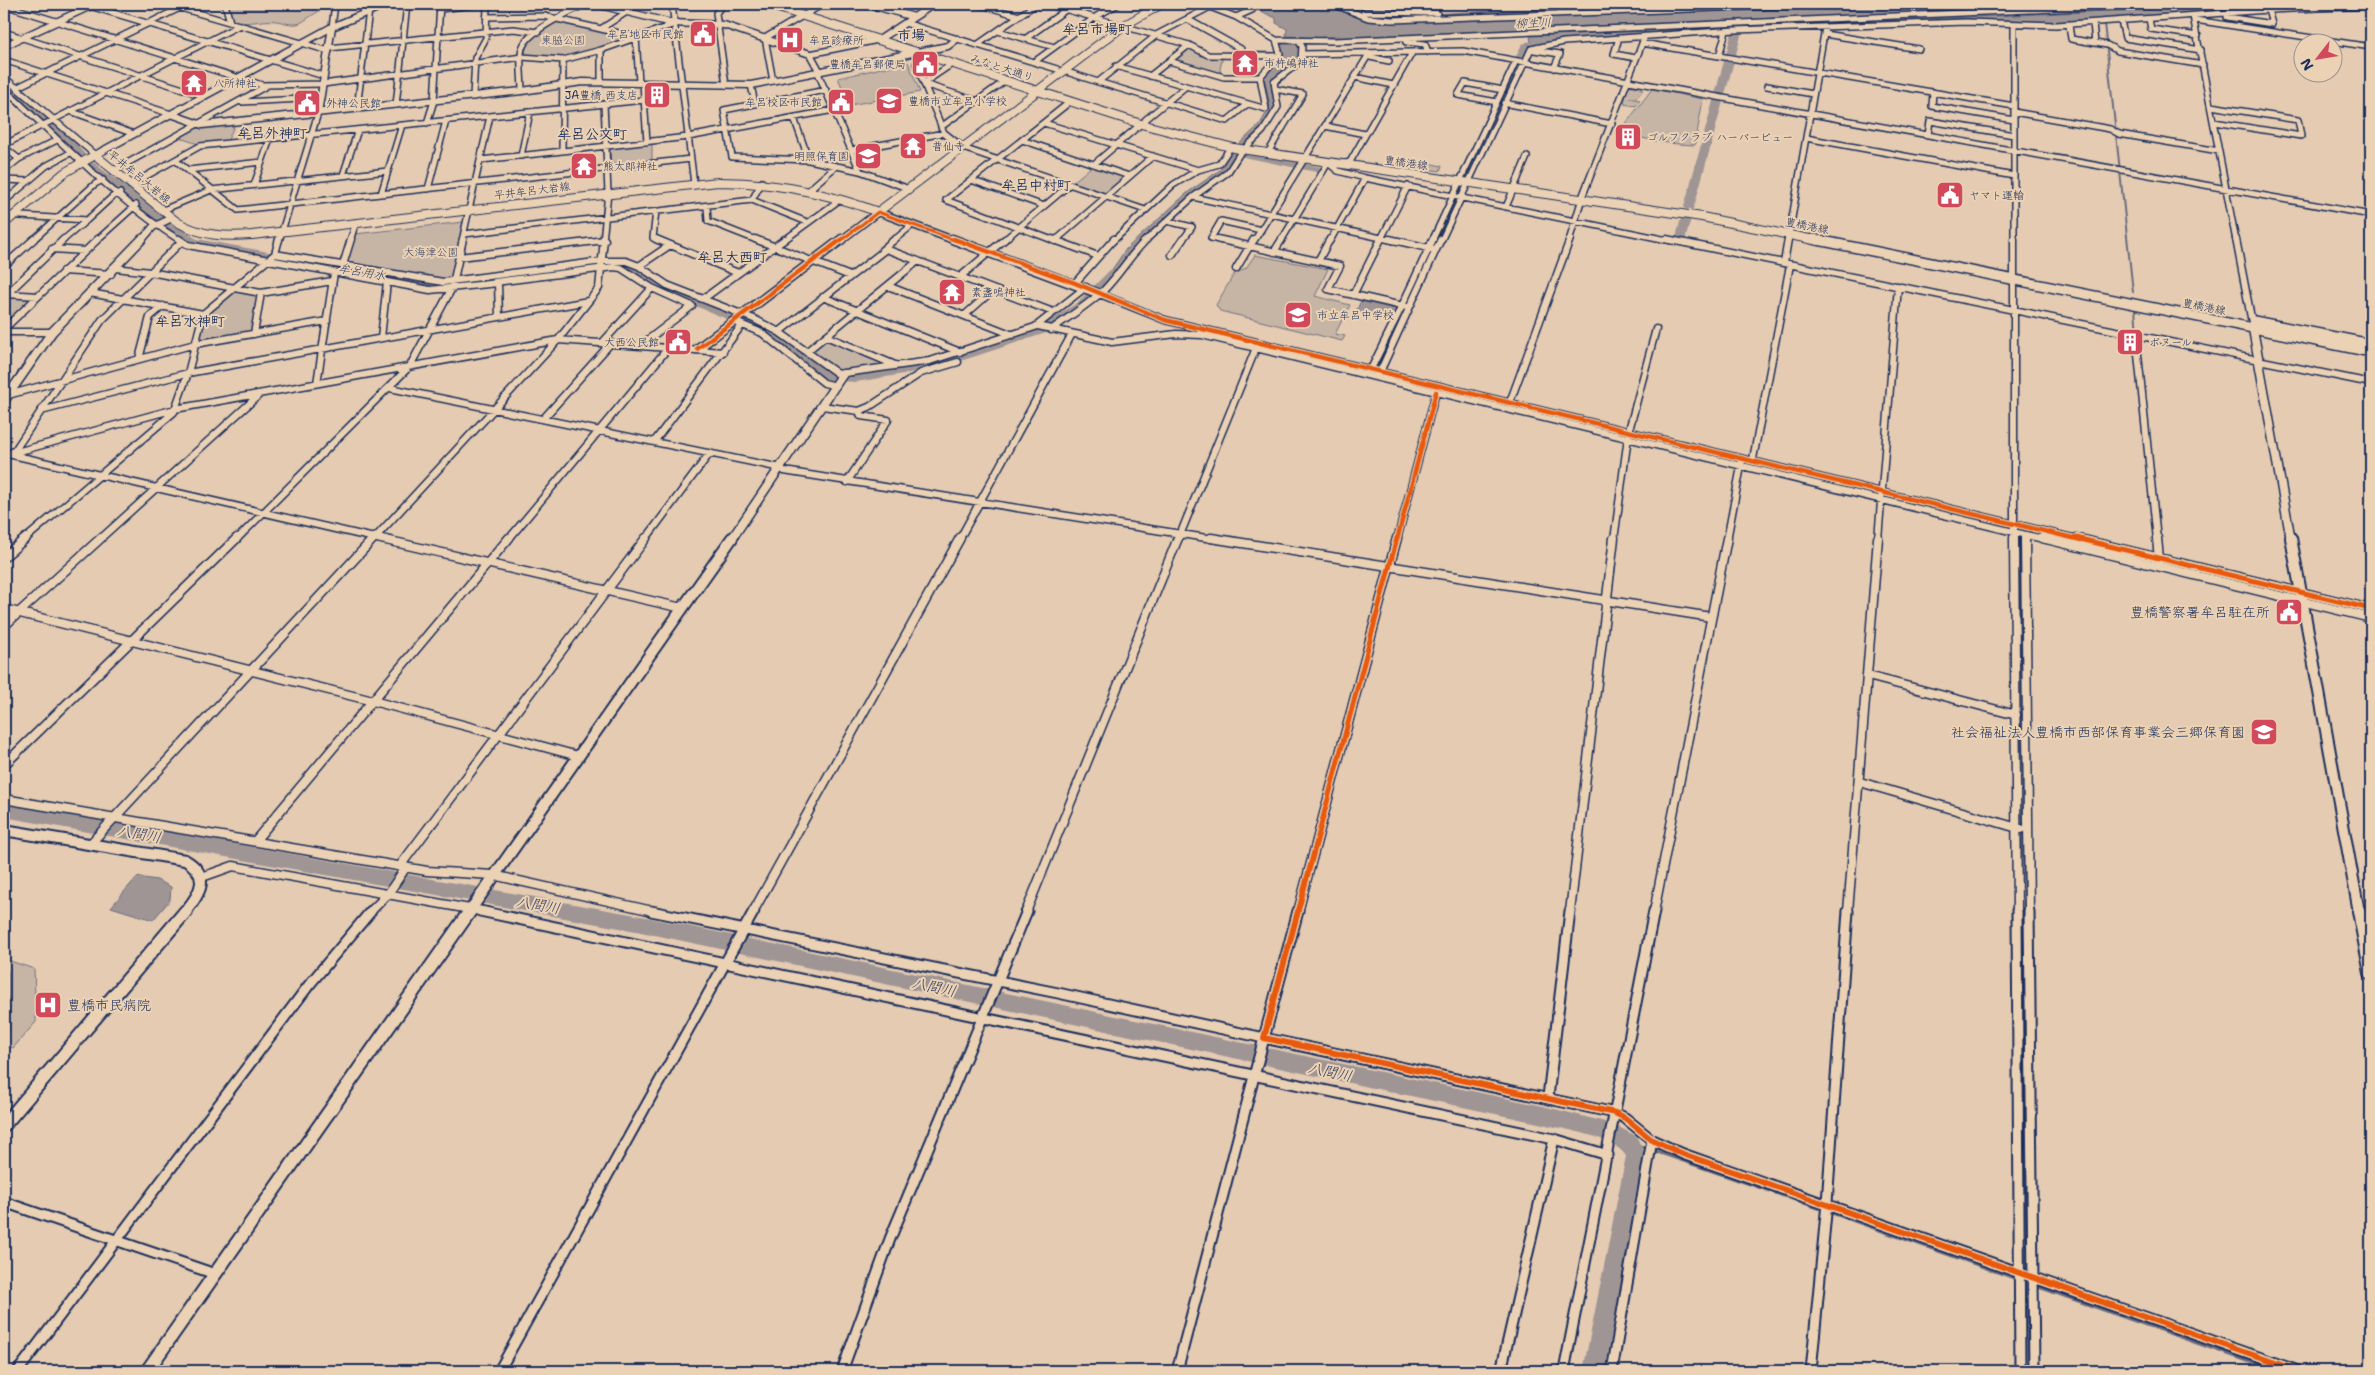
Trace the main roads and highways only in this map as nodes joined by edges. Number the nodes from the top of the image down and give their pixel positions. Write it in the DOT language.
graph roads {
  1 [pos="766,4"];
  2 [pos="774,4"];
  3 [pos="1162,4"];
  4 [pos="804,15"];
  5 [pos="921,52"];
  6 [pos="1039,89"];
  7 [pos="1240,147"];
  8 [pos="1305,158"];
  9 [pos="1464,180"];
  10 [pos="4,224"];
  11 [pos="2252,324"];
  12 [pos="2371,344"];
  13 [pos="2371,352"];
  1 -- 4 [label="main road, みなと大通り"];
  2 -- 4 [label="main road, みなと大通り"];
  3 -- 6 [label="main road"];
  4 -- 5 [label="main road, みなと大通り"];
  5 -- 6 [label="main road, みなと大通り"];
  5 -- 6 [label="main road, みなと大通り"];
  6 -- 7 [label="main road, みなと大通り"];
  6 -- 10 [label="main road, 平井牟呂大岩線"];
  7 -- 8 [label="main road, 豊橋港線"];
  7 -- 8 [label="main road, 豊橋港線"];
  8 -- 9 [label="main road, 豊橋港線"];
  8 -- 9 [label="main road, 豊橋港線"];
  9 -- 11 [label="main road, 豊橋港線"];
  11 -- 12 [label="main road, 豊橋港線"];
  11 -- 13 [label="main road, 豊橋港線"];
}
